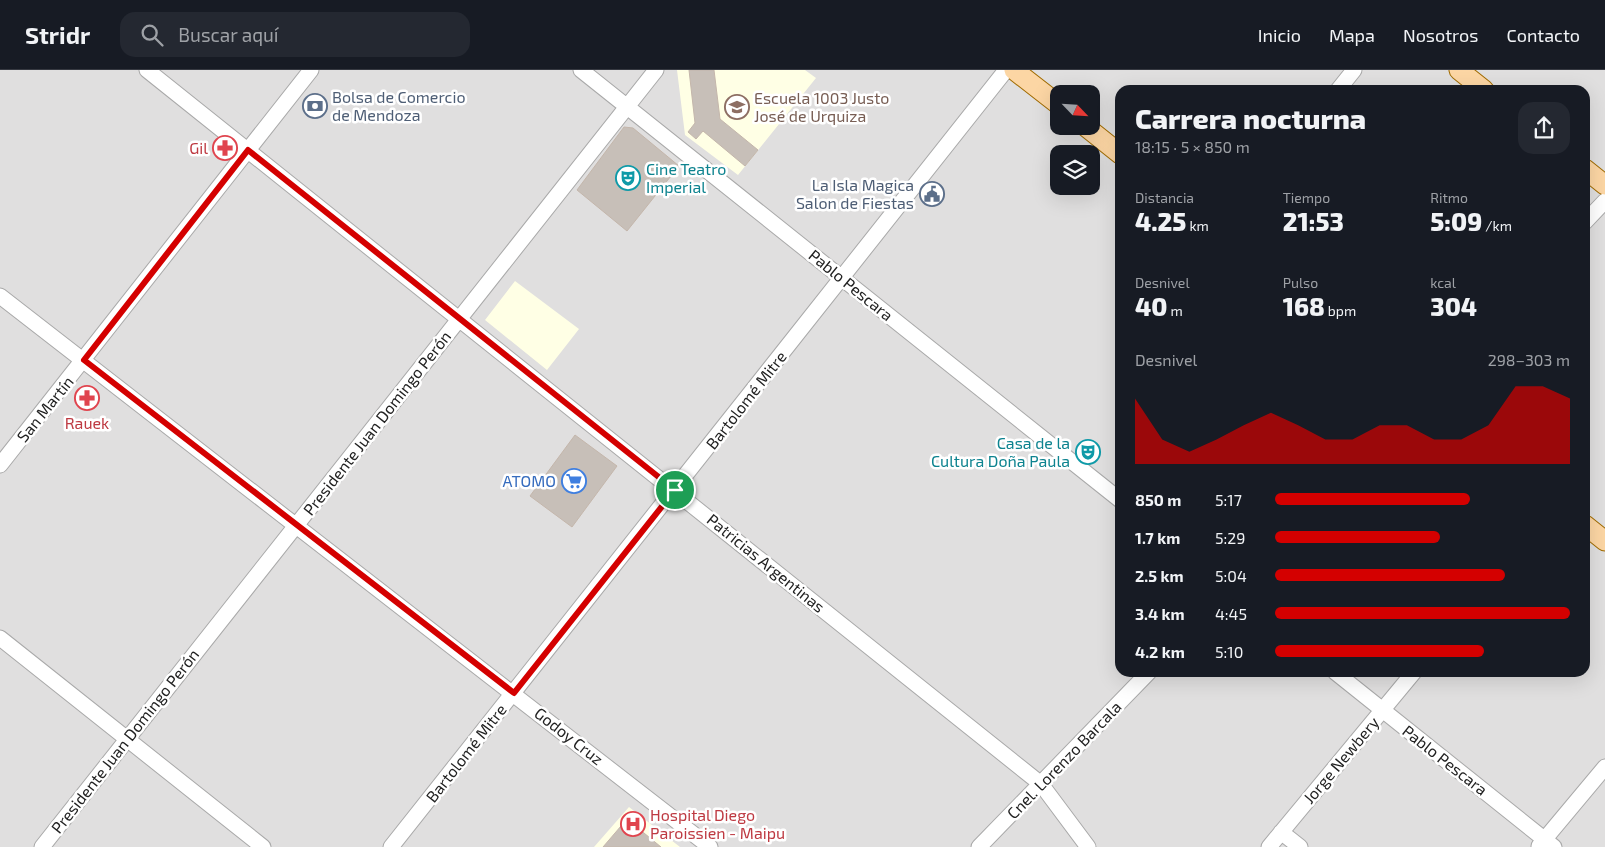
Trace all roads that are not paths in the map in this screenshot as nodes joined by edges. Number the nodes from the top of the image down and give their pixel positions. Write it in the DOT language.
graph roads {
  1 [pos="147,70"];
  2 [pos="311,70"];
  3 [pos="581,70"];
  4 [pos="656,70"];
  5 [pos="1006,70"];
  6 [pos="1014,70"];
  7 [pos="1354,70"];
  8 [pos="1459,70"];
  9 [pos="1342,85"];
  10 [pos="1478,85"];
  11 [pos="1050,98"];
  12 [pos="627,106"];
  13 [pos="1096,135"];
  14 [pos="248,150"];
  15 [pos="1115,150"];
  16 [pos="1590,173"];
  17 [pos="1605,185"];
  18 [pos="1605,201"];
  19 [pos="1590,217"];
  20 [pos="843,278"];
  21 [pos="0,296"];
  22 [pos="459,319"];
  23 [pos="84,360"];
  24 [pos="0,466"];
  25 [pos="675,490"];
  26 [pos="1115,496"];
  27 [pos="296,524"];
  28 [pos="1590,529"];
  29 [pos="1605,541"];
  30 [pos="0,638"];
  31 [pos="1144,677"];
  32 [pos="1341,677"];
  33 [pos="1410,677"];
  34 [pos="514,693"];
  35 [pos="1382,710"];
  36 [pos="126,738"];
  37 [pos="1605,767"];
  38 [pos="1040,784"];
  39 [pos="1281,832"];
  40 [pos="1546,844"];
  41 [pos="42,847"];
  42 [pos="263,847"];
  43 [pos="391,847"];
  44 [pos="710,847"];
  45 [pos="979,847"];
  46 [pos="1088,847"];
  47 [pos="1269,847"];
  48 [pos="1300,847"];
  1 -- 14 [label="street, Patricias Argentinas"];
  2 -- 14 [label="street, San Martín"];
  3 -- 12 [label="street, Pablo Pescara"];
  4 -- 12 [label="street, Presidente Juan Domingo Perón"];
  5 -- 20 [label="street, Bartolomé Mitre"];
  6 -- 11 [label="main road"];
  7 -- 9 [label="street"];
  8 -- 10 [label="main road"];
  12 -- 20 [label="street, Pablo Pescara"];
  12 -- 22 [label="street, Presidente Juan Domingo Perón"];
  13 -- 15 [label="main road"];
  14 -- 22 [label="street, Patricias Argentinas"];
  14 -- 23 [label="street, San Martín"];
  16 -- 17 [label="main road"];
  18 -- 19 [label="street"];
  20 -- 25 [label="street, Bartolomé Mitre"];
  20 -- 26 [label="street, Pablo Pescara"];
  21 -- 23 [label="street, Godoy Cruz"];
  22 -- 25 [label="street, Patricias Argentinas"];
  22 -- 27 [label="street, Presidente Juan Domingo Perón"];
  23 -- 24 [label="street, San Martín"];
  23 -- 27 [label="street, Godoy Cruz"];
  25 -- 34 [label="street, Bartolomé Mitre"];
  25 -- 38 [label="street, Patricias Argentinas"];
  27 -- 34 [label="street, Godoy Cruz"];
  27 -- 36 [label="street, Presidente Juan Domingo Perón"];
  28 -- 29 [label="main road"];
  30 -- 36 [label="street"];
  31 -- 38 [label="street, Cnel. Lorenzo Barcala"];
  32 -- 35 [label="street, Pablo Pescara"];
  33 -- 35 [label="street, Jorge Newbery"];
  34 -- 43 [label="street, Bartolomé Mitre"];
  34 -- 44 [label="street, Godoy Cruz"];
  35 -- 39 [label="street, Jorge Newbery"];
  35 -- 40 [label="street, Pablo Pescara"];
  36 -- 41 [label="street, Presidente Juan Domingo Perón"];
  36 -- 42 [label="street"];
  37 -- 40 [label="street"];
  38 -- 45 [label="street, Cnel. Lorenzo Barcala"];
  38 -- 46 [label="street, Patricias Argentinas"];
  39 -- 47 [label="street, Jorge Newbery"];
  39 -- 48 [label="street"];
}
